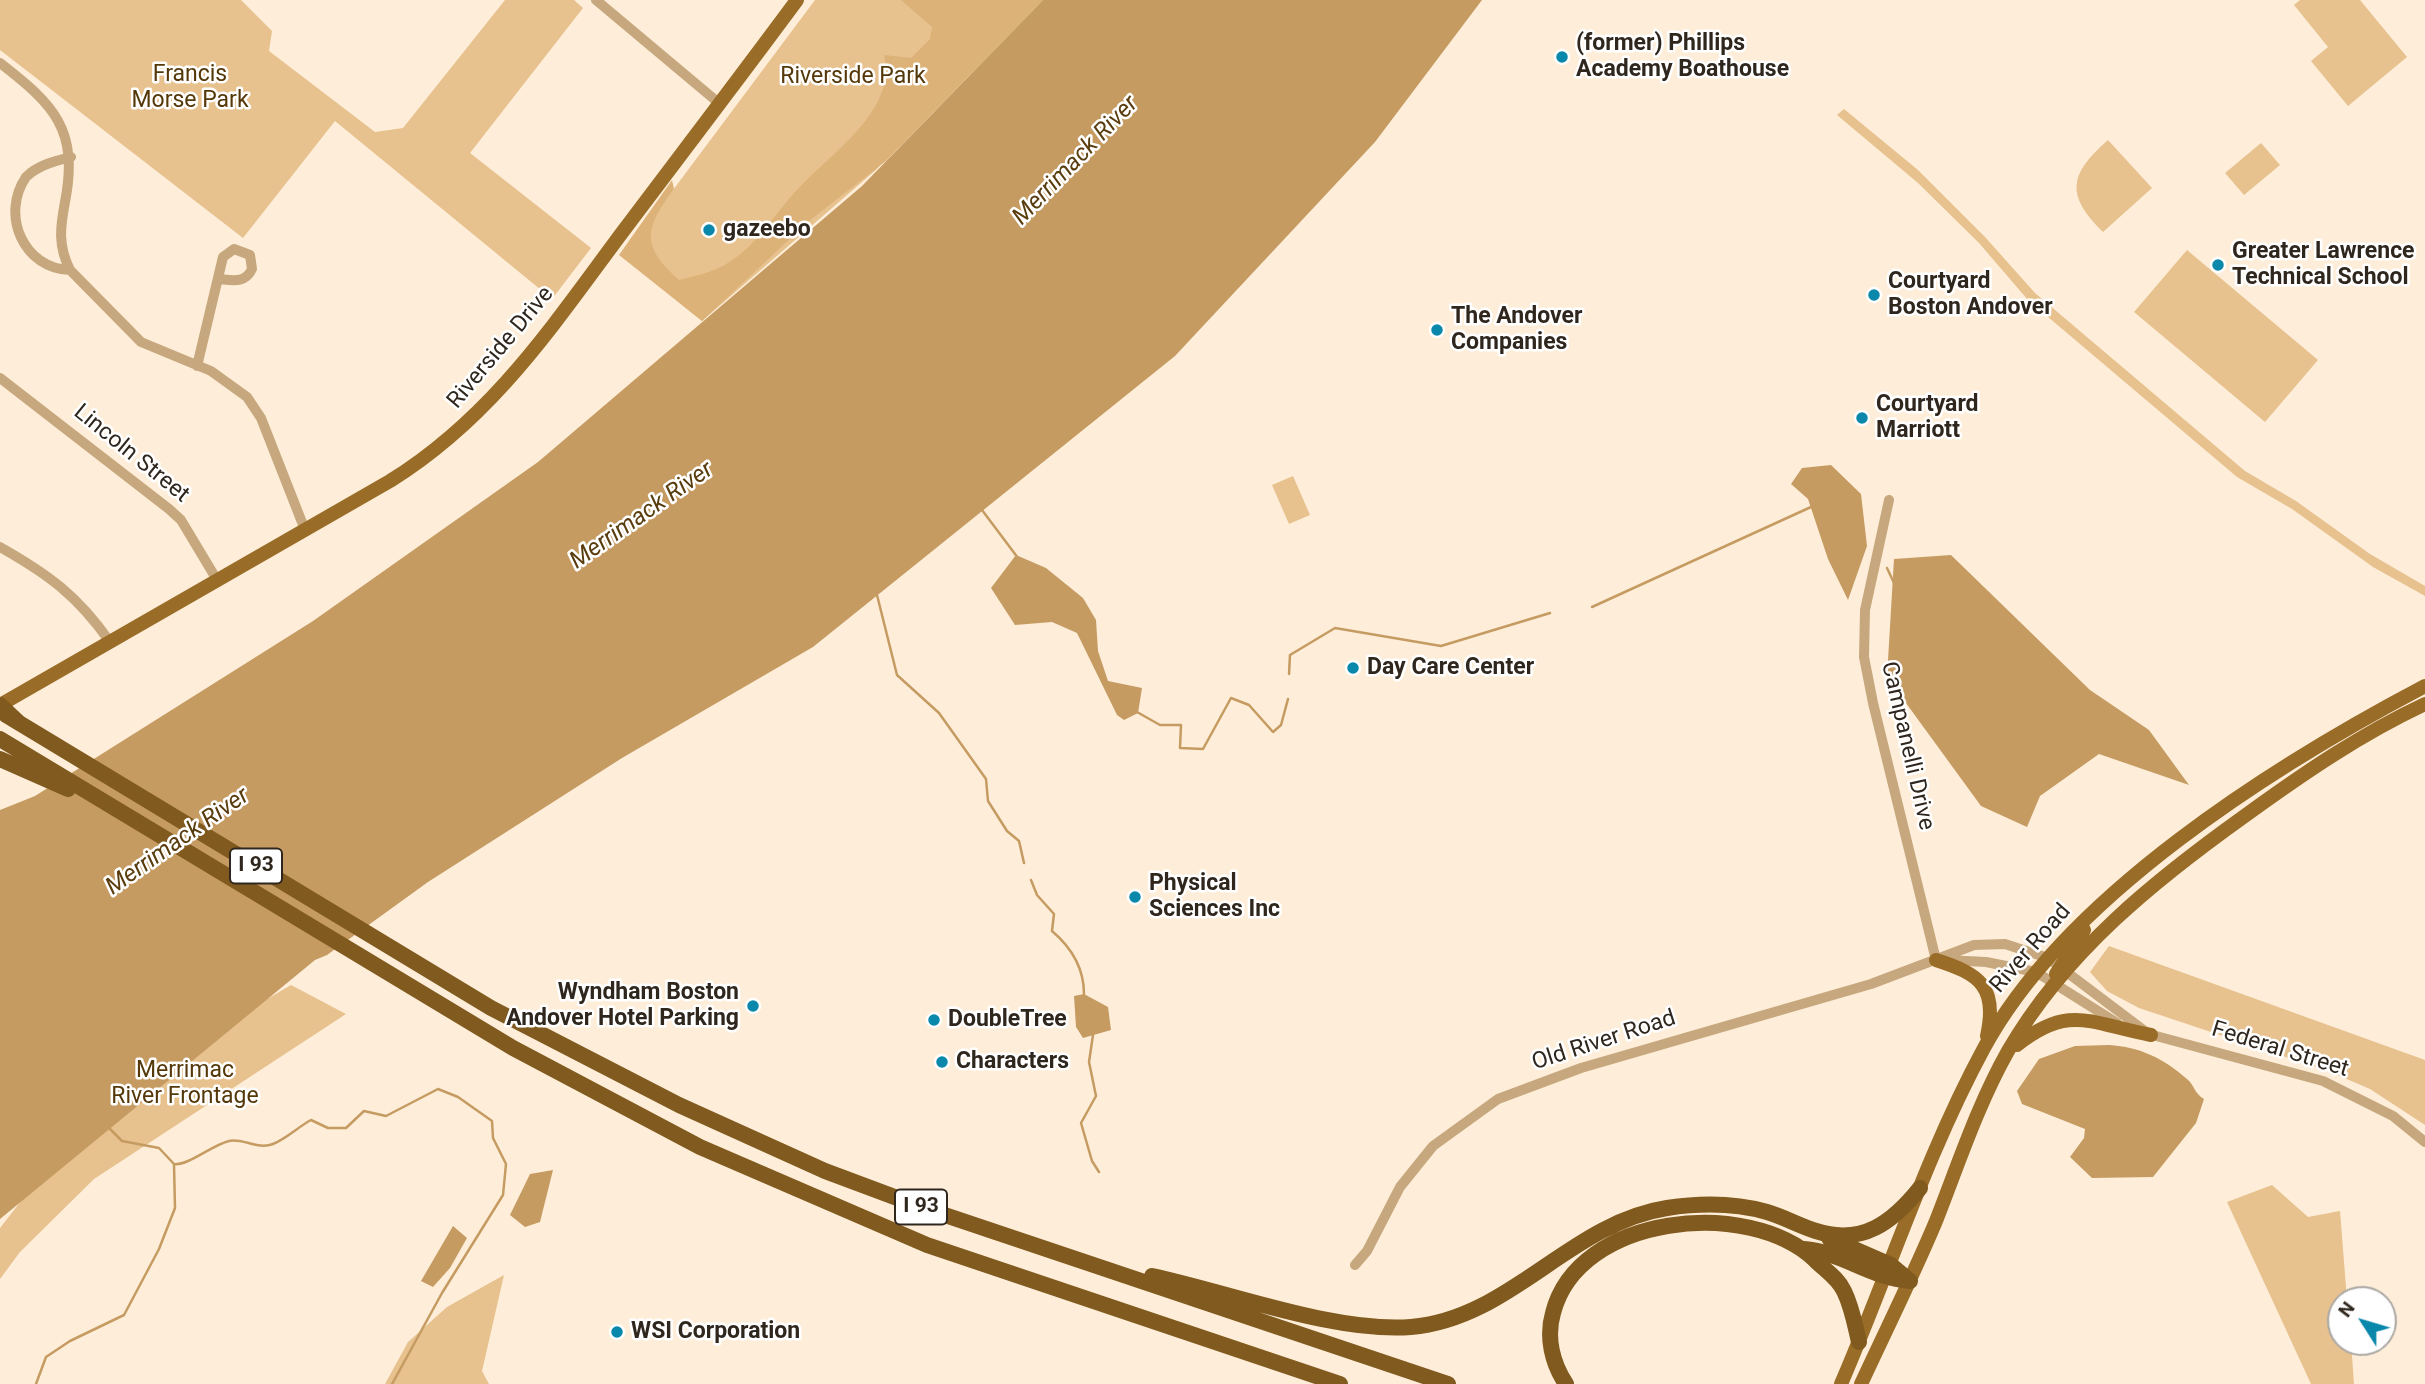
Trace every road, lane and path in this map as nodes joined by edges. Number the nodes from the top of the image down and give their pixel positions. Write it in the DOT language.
graph roads {
  1 [pos="596,0"];
  2 [pos="797,0"];
  3 [pos="0,63"];
  4 [pos="720,104"];
  5 [pos="71,158"];
  6 [pos="70,270"];
  7 [pos="218,279"];
  8 [pos="197,366"];
  9 [pos="0,377"];
  10 [pos="1889,500"];
  11 [pos="305,530"];
  12 [pos="0,547"];
  13 [pos="217,580"];
  14 [pos="110,642"];
  15 [pos="2425,687"];
  16 [pos="2425,704"];
  17 [pos="0,705"];
  18 [pos="0,711"];
  19 [pos="17,721"];
  20 [pos="0,739"];
  21 [pos="0,759"];
  22 [pos="109,806"];
  23 [pos="1937,960"];
  24 [pos="2057,969"];
  25 [pos="2036,972"];
  26 [pos="2151,1035"];
  27 [pos="1984,1046"];
  28 [pos="2007,1052"];
  29 [pos="2425,1142"];
  30 [pos="1920,1188"];
  31 [pos="1817,1232"];
  32 [pos="1804,1249"];
  33 [pos="1076,1260"];
  34 [pos="1355,1265"];
  35 [pos="1888,1272"];
  36 [pos="1910,1281"];
  37 [pos="1858,1342"];
  38 [pos="1340,1384"];
  39 [pos="1448,1384"];
  40 [pos="1566,1384"];
  41 [pos="1840,1384"];
  42 [pos="1861,1384"];
  1 -- 4 [label="street"];
  2 -- 4 [label="main road, Riverside Drive"];
  3 -- 5 [label="street"];
  4 -- 11 [label="main road, Riverside Drive"];
  5 -- 6 [label="street"];
  5 -- 6 [label="street"];
  6 -- 8 [label="street"];
  7 -- 8 [label="street"];
  8 -- 11 [label="street"];
  9 -- 13 [label="street, Lincoln Street"];
  10 -- 23 [label="street, Campanelli Drive"];
  11 -- 13 [label="main road, Riverside Drive"];
  12 -- 14 [label="street"];
  13 -- 14 [label="main road, Riverside Drive"];
  14 -- 17 [label="main road, Riverside Drive"];
  15 -- 24 [label="main road, River Road"];
  16 -- 24 [label="main road, River Road"];
  17 -- 19 [label="highway, bridge"];
  18 -- 19 [label="highway, I 93, bridge"];
  19 -- 33 [label="highway, I 93"];
  20 -- 22 [label="highway, I 93"];
  21 -- 22 [label="highway"];
  22 -- 38 [label="highway, I 93"];
  23 -- 24 [label="street, Old River Road"];
  23 -- 25 [label="street, Old River Road"];
  23 -- 27 [label="main road"];
  23 -- 34 [label="street, Old River Road"];
  24 -- 25 [label="main road, River Road"];
  24 -- 25 [label="street, Federal Street"];
  24 -- 26 [label="street, Federal Street"];
  24 -- 28 [label="main road, River Road"];
  25 -- 27 [label="main road, River Road"];
  26 -- 28 [label="main road"];
  26 -- 29 [label="street, Federal Street"];
  27 -- 30 [label="main road, River Road"];
  28 -- 36 [label="main road, River Road"];
  30 -- 31 [label="highway"];
  30 -- 35 [label="main road, River Road"];
  31 -- 33 [label="highway"];
  31 -- 35 [label="highway"];
  32 -- 35 [label="highway"];
  32 -- 37 [label="highway"];
  32 -- 40 [label="highway"];
  33 -- 39 [label="highway, I 93"];
  35 -- 36 [label="highway"];
  35 -- 37 [label="main road, River Road"];
  36 -- 42 [label="main road, River Road"];
  37 -- 41 [label="main road, River Road"];
}
